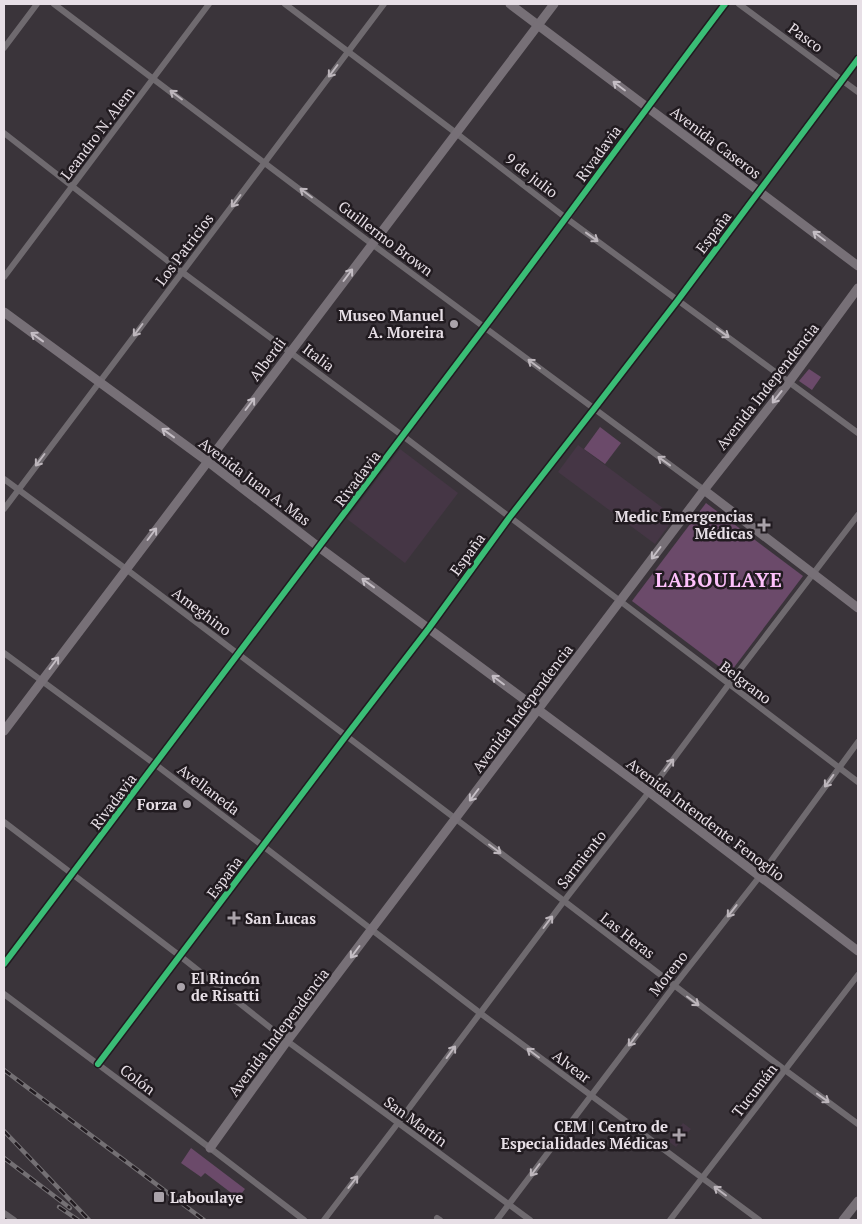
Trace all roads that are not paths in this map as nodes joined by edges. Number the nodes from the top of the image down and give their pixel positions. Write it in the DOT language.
graph roads {
  1 [pos="37,4"];
  2 [pos="54,4"];
  3 [pos="210,4"];
  4 [pos="285,4"];
  5 [pos="384,4"];
  6 [pos="510,4"];
  7 [pos="554,4"];
  8 [pos="725,4"];
  9 [pos="740,4"];
  10 [pos="538,25"];
  11 [pos="4,48"];
  12 [pos="348,52"];
  13 [pos="858,59"];
  14 [pos="153,78"];
  15 [pos="843,80"];
  16 [pos="858,92"];
  17 [pos="647,107"];
  18 [pos="4,133"];
  19 [pos="456,133"];
  20 [pos="265,162"];
  21 [pos="72,186"];
  22 [pos="759,191"];
  23 [pos="566,218"];
  24 [pos="372,244"];
  25 [pos="858,266"];
  26 [pos="182,272"];
  27 [pos="4,276"];
  28 [pos="858,288"];
  29 [pos="678,300"];
  30 [pos="4,312"];
  31 [pos="485,327"];
  32 [pos="290,351"];
  33 [pos="99,382"];
  34 [pos="789,382"];
  35 [pos="594,410"];
  36 [pos="858,433"];
  37 [pos="403,436"];
  38 [pos="207,461"];
  39 [pos="4,479"];
  40 [pos="18,490"];
  41 [pos="704,490"];
  42 [pos="4,509"];
  43 [pos="858,515"];
  44 [pos="509,518"];
  45 [pos="320,548"];
  46 [pos="126,568"];
  47 [pos="814,573"];
  48 [pos="620,601"];
  49 [pos="858,608"];
  50 [pos="429,628"];
  51 [pos="4,653"];
  52 [pos="240,655"];
  53 [pos="41,681"];
  54 [pos="729,684"];
  55 [pos="537,710"];
  56 [pos="4,731"];
  57 [pos="346,736"];
  58 [pos="858,742"];
  59 [pos="156,765"];
  60 [pos="839,768"];
  61 [pos="858,782"];
  62 [pos="649,792"];
  63 [pos="456,819"];
  64 [pos="4,822"];
  65 [pos="263,846"];
  66 [pos="72,875"];
  67 [pos="760,876"];
  68 [pos="564,901"];
  69 [pos="372,929"];
  70 [pos="858,951"];
  71 [pos="180,956"];
  72 [pos="4,964"];
  73 [pos="858,975"];
  74 [pos="674,986"];
  75 [pos="4,994"];
  76 [pos="480,1013"];
  77 [pos="287,1041"];
  78 [pos="98,1064"];
  79 [pos="785,1070"];
  80 [pos="591,1096"];
  81 [pos="398,1123"];
  82 [pos="858,1124"];
  83 [pos="210,1148"];
  84 [pos="702,1178"];
  85 [pos="858,1201"];
  86 [pos="509,1205"];
  87 [pos="4,1213"];
  88 [pos="14,1220"];
  89 [pos="304,1220"];
  90 [pos="324,1220"];
  91 [pos="497,1220"];
  92 [pos="530,1220"];
  93 [pos="670,1220"];
  94 [pos="759,1220"];
  95 [pos="843,1220"];
  1 -- 11 [label="street"];
  2 -- 14 [label="street, Guillermo Brown"];
  3 -- 14 [label="street, Leandro N. Alem"];
  4 -- 12 [label="street, 9 de julio"];
  5 -- 12 [label="street, Los Patricios"];
  6 -- 10 [label="main road, Avenida Caseros"];
  7 -- 10 [label="main road, Alberdi"];
  8 -- 17 [label="street, Rivadavia"];
  9 -- 15 [label="street, Pasco"];
  17 -- 10 [label="main road, Avenida Caseros, one-way"];
  10 -- 19 [label="main road, Alberdi"];
  12 -- 19 [label="street, 9 de julio"];
  12 -- 20 [label="street, Los Patricios, one-way"];
  13 -- 15 [label="street, España"];
  20 -- 14 [label="street, Guillermo Brown, one-way"];
  14 -- 21 [label="street, Leandro N. Alem"];
  15 -- 16 [label="street, Pasco"];
  15 -- 22 [label="street, España"];
  17 -- 22 [label="main road, Avenida Caseros"];
  17 -- 23 [label="street, Rivadavia"];
  18 -- 21 [label="street, Italia"];
  19 -- 23 [label="street, 9 de julio"];
  19 -- 24 [label="main road, Alberdi"];
  24 -- 20 [label="street, Guillermo Brown, one-way"];
  20 -- 26 [label="street, Los Patricios, one-way"];
  21 -- 26 [label="street, Italia"];
  21 -- 27 [label="street, Leandro N. Alem"];
  25 -- 22 [label="main road, Avenida Caseros, one-way"];
  22 -- 29 [label="street, España"];
  23 -- 29 [label="street, 9 de julio, one-way"];
  23 -- 31 [label="street, Rivadavia"];
  24 -- 31 [label="street, Guillermo Brown"];
  32 -- 24 [label="main road, Alberdi, one-way"];
  26 -- 32 [label="street, Italia"];
  26 -- 33 [label="street, Los Patricios, one-way"];
  28 -- 34 [label="main road, Avenida Independencia"];
  29 -- 34 [label="street, 9 de julio, one-way"];
  29 -- 35 [label="street, España"];
  33 -- 30 [label="main road, Avenida Juan A. Mas, one-way"];
  35 -- 31 [label="street, Guillermo Brown, one-way"];
  31 -- 37 [label="street, Rivadavia"];
  32 -- 37 [label="street, Italia"];
  38 -- 32 [label="main road, Alberdi, one-way"];
  38 -- 33 [label="main road, Avenida Juan A. Mas, one-way"];
  33 -- 40 [label="street, Los Patricios, one-way"];
  34 -- 36 [label="street, 9 de julio"];
  34 -- 41 [label="main road, Avenida Independencia, one-way"];
  41 -- 35 [label="street, Guillermo Brown, one-way"];
  35 -- 44 [label="street, España"];
  37 -- 44 [label="street, Italia"];
  37 -- 45 [label="street, Rivadavia"];
  38 -- 45 [label="main road, Avenida Juan A. Mas"];
  46 -- 38 [label="main road, Alberdi, one-way"];
  39 -- 40 [label="street, Ameghino"];
  40 -- 42 [label="street, Los Patricios"];
  40 -- 46 [label="street, Ameghino"];
  41 -- 47 [label="main road"];
  41 -- 48 [label="main road, Avenida Independencia, one-way"];
  43 -- 47 [label="street, Sarmiento"];
  44 -- 48 [label="street, Italia"];
  44 -- 50 [label="street, España"];
  50 -- 45 [label="main road, Avenida Juan A. Mas, one-way"];
  45 -- 52 [label="street, Rivadavia"];
  46 -- 52 [label="street, Ameghino"];
  53 -- 46 [label="main road, Alberdi, one-way"];
  47 -- 49 [label="main road"];
  47 -- 54 [label="street, Sarmiento"];
  48 -- 54 [label="street, Belgrano"];
  48 -- 55 [label="main road, Avenida Independencia"];
  55 -- 50 [label="main road, Avenida Juan A. Mas, one-way"];
  50 -- 57 [label="street, España"];
  51 -- 53 [label="street, Avellaneda"];
  52 -- 57 [label="street, Ameghino"];
  52 -- 59 [label="street, Rivadavia"];
  53 -- 56 [label="main road, Alberdi"];
  53 -- 59 [label="street, Avellaneda"];
  54 -- 60 [label="street, Belgrano"];
  62 -- 54 [label="street, Sarmiento, one-way"];
  55 -- 62 [label="main road, Avenida Intendente Fenoglio"];
  55 -- 63 [label="main road, Avenida Independencia, one-way"];
  57 -- 63 [label="street, Ameghino"];
  57 -- 65 [label="street, España"];
  58 -- 60 [label="street, Moreno"];
  59 -- 65 [label="street, Avellaneda"];
  59 -- 66 [label="street, Rivadavia"];
  60 -- 61 [label="street, Belgrano"];
  60 -- 67 [label="street, Moreno, one-way"];
  62 -- 67 [label="main road, Avenida Intendente Fenoglio"];
  62 -- 68 [label="street, Sarmiento"];
  63 -- 68 [label="street, Las Heras, one-way"];
  63 -- 69 [label="main road, Avenida Independencia"];
  64 -- 66 [label="street, San Martín"];
  65 -- 69 [label="street, Avellaneda"];
  65 -- 71 [label="street, España"];
  66 -- 71 [label="street, San Martín"];
  66 -- 72 [label="street, Rivadavia"];
  67 -- 70 [label="main road, Avenida Intendente Fenoglio"];
  67 -- 74 [label="street, Moreno, one-way"];
  68 -- 74 [label="street, Las Heras"];
  76 -- 68 [label="street, Sarmiento, one-way"];
  69 -- 76 [label="street, Alvear"];
  69 -- 77 [label="main road, Avenida Independencia, one-way"];
  71 -- 77 [label="street, San Martín"];
  71 -- 78 [label="street, España"];
  73 -- 79 [label="street, Tucumán"];
  74 -- 79 [label="street, Las Heras, one-way"];
  74 -- 80 [label="street, Moreno, one-way"];
  75 -- 78 [label="street, Colón"];
  80 -- 76 [label="street, Alvear, one-way"];
  81 -- 76 [label="street, Sarmiento, one-way"];
  77 -- 81 [label="street, San Martín"];
  77 -- 83 [label="main road, Avenida Independencia"];
  78 -- 83 [label="street, Colón"];
  79 -- 82 [label="street, Las Heras, one-way"];
  79 -- 84 [label="street, Tucumán"];
  80 -- 84 [label="street, Alvear"];
  80 -- 86 [label="street, Moreno, one-way"];
  81 -- 86 [label="street, San Martín"];
  90 -- 81 [label="street, Sarmiento, one-way"];
  83 -- 89 [label="street, Colón"];
  84 -- 93 [label="street, Tucumán"];
  94 -- 84 [label="street, Alvear, one-way"];
  85 -- 95 [label="main road"];
  86 -- 91 [label="street, Moreno"];
  86 -- 92 [label="street, San Martín"];
  87 -- 88 [label="street"];
}
